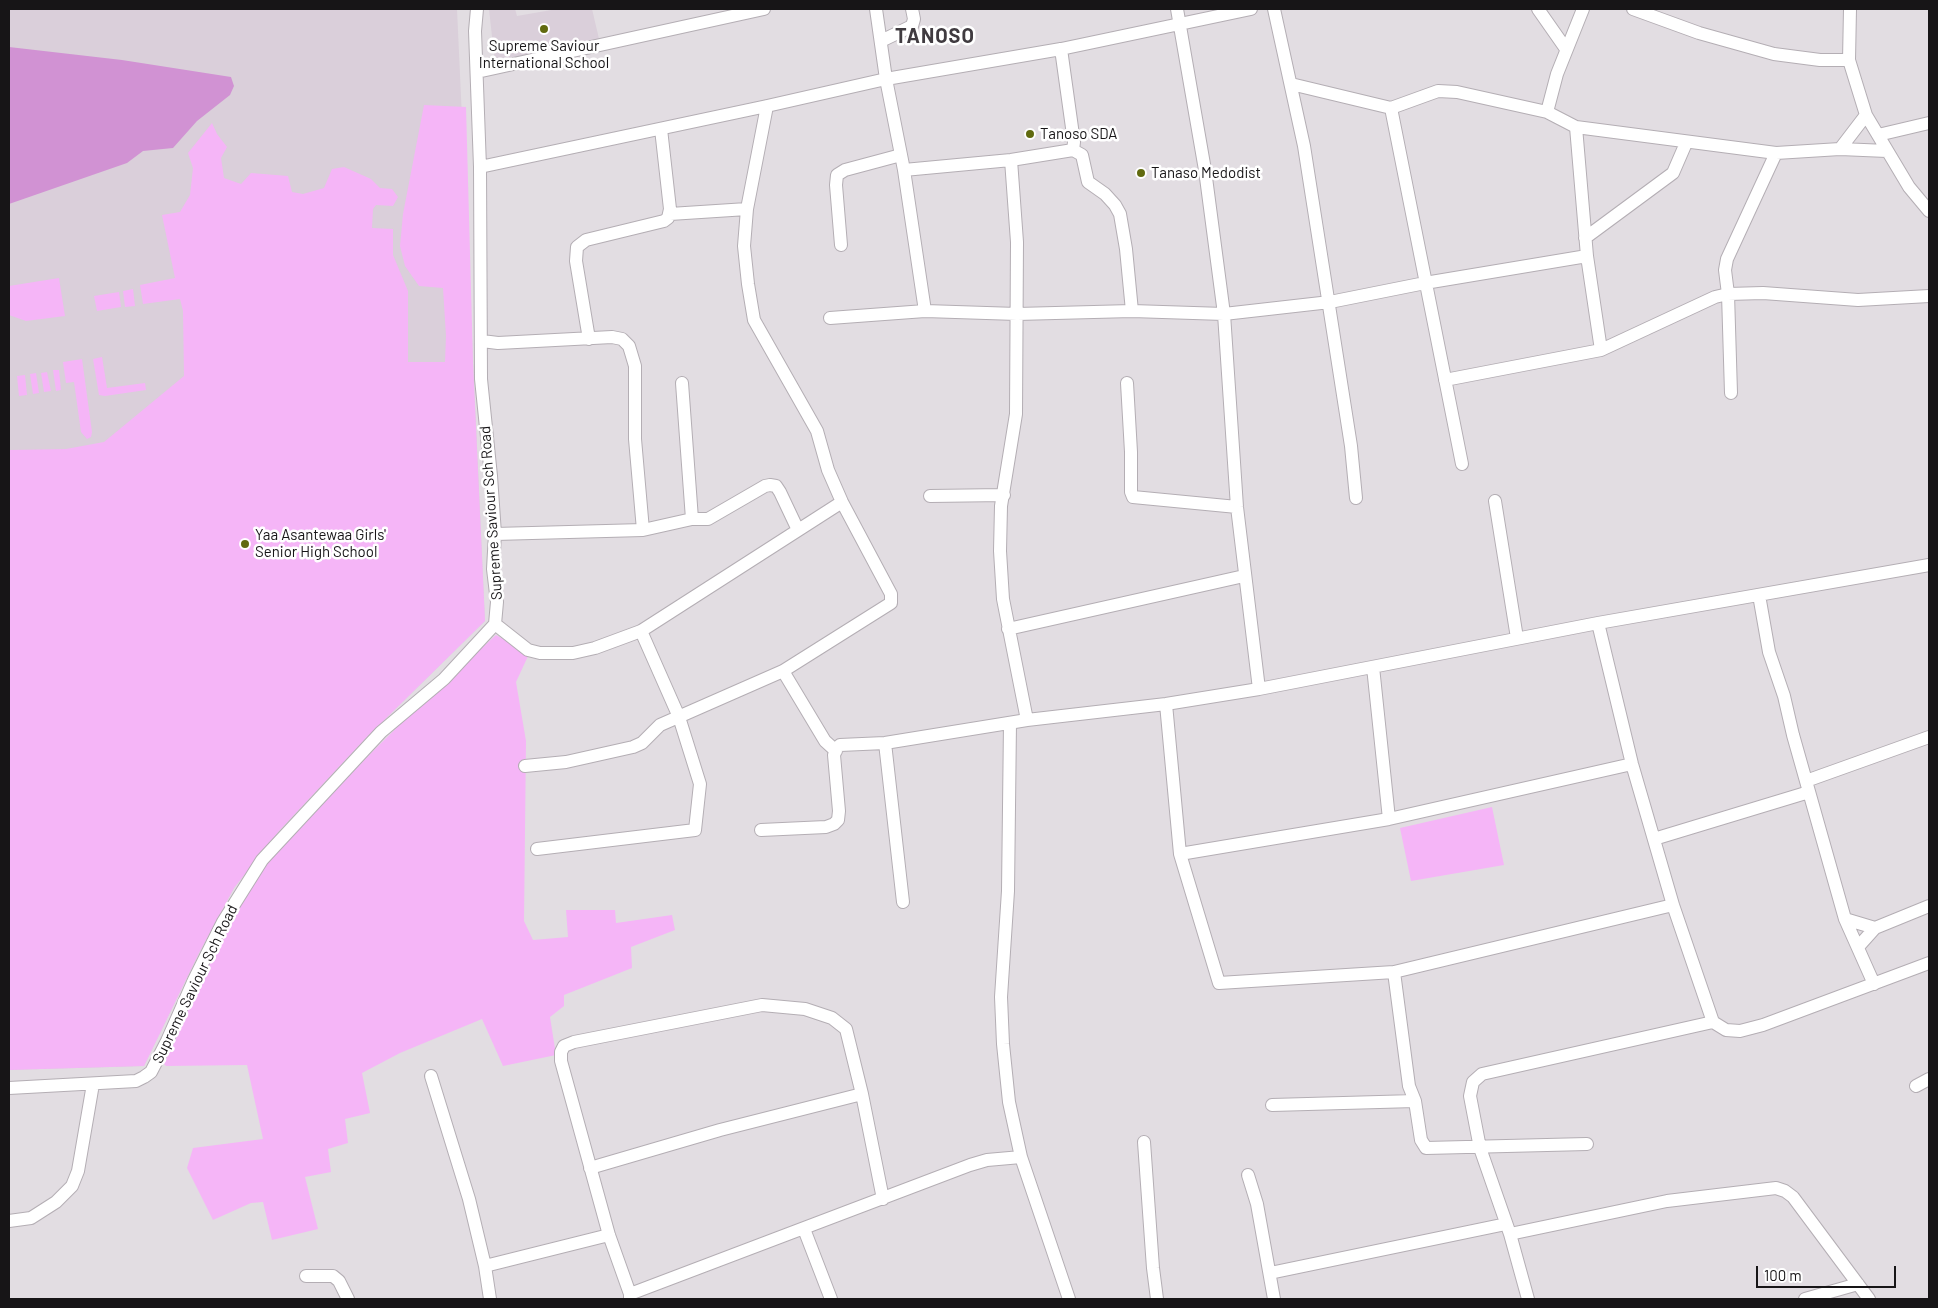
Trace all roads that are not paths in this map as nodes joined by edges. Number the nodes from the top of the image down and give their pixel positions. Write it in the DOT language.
graph roads {
  1 [pos="477,9"];
  2 [pos="764,9"];
  3 [pos="876,9"];
  4 [pos="912,9"];
  5 [pos="1177,9"];
  6 [pos="1251,9"];
  7 [pos="1274,9"];
  8 [pos="1538,9"];
  9 [pos="1583,9"];
  10 [pos="1633,9"];
  11 [pos="1850,9"];
  12 [pos="1180,23"];
  13 [pos="880,41"];
  14 [pos="1060,49"];
  15 [pos="1566,49"];
  16 [pos="1850,60"];
  17 [pos="477,72"];
  18 [pos="886,79"];
  19 [pos="1291,84"];
  20 [pos="767,106"];
  21 [pos="1391,108"];
  22 [pos="1547,112"];
  23 [pos="1866,116"];
  24 [pos="1929,123"];
  25 [pos="1576,127"];
  26 [pos="661,129"];
  27 [pos="1878,136"];
  28 [pos="1686,143"];
  29 [pos="1840,149"];
  30 [pos="1073,150"];
  31 [pos="1887,151"];
  32 [pos="1776,153"];
  33 [pos="901,155"];
  34 [pos="1010,160"];
  35 [pos="480,167"];
  36 [pos="904,170"];
  37 [pos="747,209"];
  38 [pos="1929,211"];
  39 [pos="670,214"];
  40 [pos="1585,238"];
  41 [pos="841,245"];
  42 [pos="1587,256"];
  43 [pos="1425,283"];
  44 [pos="1728,294"];
  45 [pos="1929,296"];
  46 [pos="1330,302"];
  47 [pos="925,311"];
  48 [pos="1132,311"];
  49 [pos="1017,314"];
  50 [pos="1224,314"];
  51 [pos="830,318"];
  52 [pos="589,339"];
  53 [pos="482,341"];
  54 [pos="1600,350"];
  55 [pos="1445,380"];
  56 [pos="682,383"];
  57 [pos="1127,383"];
  58 [pos="1731,393"];
  59 [pos="1462,464"];
  60 [pos="1004,495"];
  61 [pos="930,496"];
  62 [pos="1356,498"];
  63 [pos="1494,501"];
  64 [pos="842,502"];
  65 [pos="1237,507"];
  66 [pos="692,519"];
  67 [pos="643,530"];
  68 [pos="798,530"];
  69 [pos="495,534"];
  70 [pos="1929,565"];
  71 [pos="1244,576"];
  72 [pos="1759,595"];
  73 [pos="1598,623"];
  74 [pos="495,624"];
  75 [pos="1008,630"];
  76 [pos="641,631"];
  77 [pos="1517,638"];
  78 [pos="1373,666"];
  79 [pos="783,671"];
  80 [pos="1259,689"];
  81 [pos="1166,704"];
  82 [pos="679,716"];
  83 [pos="1027,720"];
  84 [pos="1010,723"];
  85 [pos="1929,737"];
  86 [pos="885,743"];
  87 [pos="831,747"];
  88 [pos="1632,764"];
  89 [pos="525,766"];
  90 [pos="1807,787"];
  91 [pos="1389,819"];
  92 [pos="761,830"];
  93 [pos="1654,839"];
  94 [pos="537,849"];
  95 [pos="1180,854"];
  96 [pos="903,902"];
  97 [pos="1673,905"];
  98 [pos="1929,906"];
  99 [pos="1845,919"];
  100 [pos="1875,928"];
  101 [pos="1858,947"];
  102 [pos="1929,963"];
  103 [pos="1394,972"];
  104 [pos="1874,984"];
  105 [pos="1714,1022"];
  106 [pos="431,1076"];
  107 [pos="1929,1079"];
  108 [pos="93,1084"];
  109 [pos="1916,1086"];
  110 [pos="9,1088"];
  111 [pos="862,1094"];
  112 [pos="1416,1101"];
  113 [pos="1272,1105"];
  114 [pos="1144,1142"];
  115 [pos="1587,1144"];
  116 [pos="1480,1148"];
  117 [pos="1021,1157"];
  118 [pos="590,1168"];
  119 [pos="1248,1175"];
  120 [pos="883,1199"];
  121 [pos="9,1222"];
  122 [pos="804,1229"];
  123 [pos="1508,1229"];
  124 [pos="609,1235"];
  125 [pos="485,1266"];
  126 [pos="1270,1273"];
  127 [pos="306,1276"];
  128 [pos="1858,1284"];
  129 [pos="630,1296"];
  130 [pos="348,1299"];
  131 [pos="490,1299"];
  132 [pos="831,1299"];
  133 [pos="1069,1299"];
  134 [pos="1157,1299"];
  135 [pos="1274,1299"];
  136 [pos="1528,1299"];
  137 [pos="1805,1299"];
  138 [pos="1869,1299"];
  1 -- 17 [label="street, Supreme Saviour Sch Road"];
  2 -- 17 [label="street"];
  3 -- 13 [label="street"];
  4 -- 13 [label="street"];
  5 -- 12 [label="street"];
  6 -- 12 [label="street"];
  7 -- 19 [label="street"];
  8 -- 15 [label="street"];
  9 -- 15 [label="street"];
  10 -- 16 [label="street"];
  11 -- 16 [label="street"];
  12 -- 14 [label="street"];
  12 -- 50 [label="street"];
  13 -- 18 [label="street"];
  14 -- 18 [label="street"];
  14 -- 30 [label="street"];
  15 -- 22 [label="street"];
  16 -- 23 [label="street"];
  17 -- 35 [label="street, Supreme Saviour Sch Road"];
  18 -- 20 [label="street"];
  18 -- 33 [label="street"];
  19 -- 21 [label="street"];
  19 -- 46 [label="street"];
  20 -- 26 [label="street"];
  20 -- 37 [label="street"];
  21 -- 22 [label="street"];
  21 -- 43 [label="street"];
  22 -- 25 [label="street"];
  23 -- 27 [label="street"];
  23 -- 29 [label="street"];
  24 -- 27 [label="street"];
  25 -- 28 [label="street"];
  25 -- 40 [label="street"];
  26 -- 35 [label="street"];
  26 -- 39 [label="street"];
  27 -- 31 [label="street"];
  28 -- 32 [label="street"];
  28 -- 40 [label="street"];
  29 -- 31 [label="street"];
  29 -- 32 [label="street"];
  30 -- 34 [label="street"];
  30 -- 48 [label="street"];
  31 -- 38 [label="street"];
  32 -- 44 [label="street"];
  33 -- 36 [label="street"];
  33 -- 41 [label="street"];
  34 -- 36 [label="street"];
  34 -- 49 [label="street"];
  35 -- 53 [label="street, Supreme Saviour Sch Road"];
  36 -- 47 [label="street"];
  37 -- 39 [label="street"];
  37 -- 64 [label="street"];
  39 -- 52 [label="street"];
  40 -- 42 [label="street"];
  42 -- 43 [label="street"];
  42 -- 54 [label="street"];
  43 -- 46 [label="street"];
  43 -- 55 [label="street"];
  44 -- 45 [label="street"];
  44 -- 54 [label="street"];
  44 -- 58 [label="street"];
  46 -- 50 [label="street"];
  46 -- 62 [label="street"];
  47 -- 49 [label="street"];
  47 -- 51 [label="street"];
  48 -- 49 [label="street"];
  48 -- 50 [label="street"];
  49 -- 60 [label="street"];
  50 -- 65 [label="street"];
  52 -- 53 [label="street"];
  52 -- 67 [label="street"];
  53 -- 69 [label="street, Supreme Saviour Sch Road"];
  54 -- 55 [label="street"];
  55 -- 59 [label="street"];
  56 -- 66 [label="street"];
  57 -- 65 [label="street"];
  60 -- 61 [label="street"];
  60 -- 75 [label="street"];
  63 -- 77 [label="street"];
  64 -- 68 [label="street"];
  64 -- 79 [label="street"];
  65 -- 71 [label="street"];
  66 -- 67 [label="street"];
  66 -- 68 [label="street"];
  67 -- 69 [label="street"];
  68 -- 76 [label="street"];
  69 -- 74 [label="street, Supreme Saviour Sch Road"];
  70 -- 72 [label="street"];
  71 -- 75 [label="street"];
  71 -- 80 [label="street"];
  72 -- 73 [label="street"];
  72 -- 90 [label="street"];
  73 -- 77 [label="street"];
  73 -- 88 [label="street"];
  74 -- 76 [label="street"];
  74 -- 108 [label="street, Supreme Saviour Sch Road"];
  75 -- 83 [label="street"];
  76 -- 82 [label="street"];
  77 -- 78 [label="street"];
  78 -- 80 [label="street"];
  78 -- 91 [label="street"];
  79 -- 82 [label="street"];
  79 -- 87 [label="street"];
  80 -- 81 [label="street"];
  81 -- 83 [label="street"];
  81 -- 95 [label="street"];
  82 -- 89 [label="street"];
  82 -- 94 [label="street"];
  83 -- 84 [label="street"];
  84 -- 86 [label="street"];
  84 -- 117 [label="street"];
  85 -- 90 [label="street"];
  86 -- 87 [label="street"];
  86 -- 96 [label="street"];
  87 -- 92 [label="street"];
  88 -- 91 [label="street"];
  88 -- 93 [label="street"];
  90 -- 93 [label="street"];
  90 -- 99 [label="street"];
  91 -- 95 [label="street"];
  93 -- 97 [label="street"];
  95 -- 103 [label="street"];
  97 -- 103 [label="street"];
  97 -- 105 [label="street"];
  98 -- 100 [label="street"];
  99 -- 100 [label="street"];
  99 -- 101 [label="street"];
  100 -- 101 [label="street"];
  101 -- 104 [label="street"];
  102 -- 104 [label="street"];
  103 -- 112 [label="street"];
  104 -- 105 [label="street"];
  105 -- 116 [label="street"];
  106 -- 125 [label="street"];
  107 -- 109 [label="street"];
  108 -- 110 [label="street, Supreme Saviour Sch Road"];
  108 -- 121 [label="street"];
  111 -- 118 [label="street"];
  111 -- 118 [label="street"];
  111 -- 120 [label="street"];
  112 -- 113 [label="street"];
  112 -- 116 [label="street"];
  114 -- 134 [label="street"];
  115 -- 116 [label="street"];
  116 -- 123 [label="street"];
  117 -- 120 [label="street"];
  117 -- 133 [label="street"];
  118 -- 124 [label="street"];
  119 -- 126 [label="street"];
  120 -- 122 [label="street"];
  122 -- 129 [label="street"];
  122 -- 132 [label="street"];
  123 -- 126 [label="street"];
  123 -- 128 [label="street"];
  123 -- 136 [label="street"];
  124 -- 125 [label="street"];
  124 -- 129 [label="street"];
  125 -- 131 [label="street"];
  126 -- 135 [label="street"];
  127 -- 130 [label="street"];
  128 -- 137 [label="street"];
  128 -- 138 [label="street"];
}
